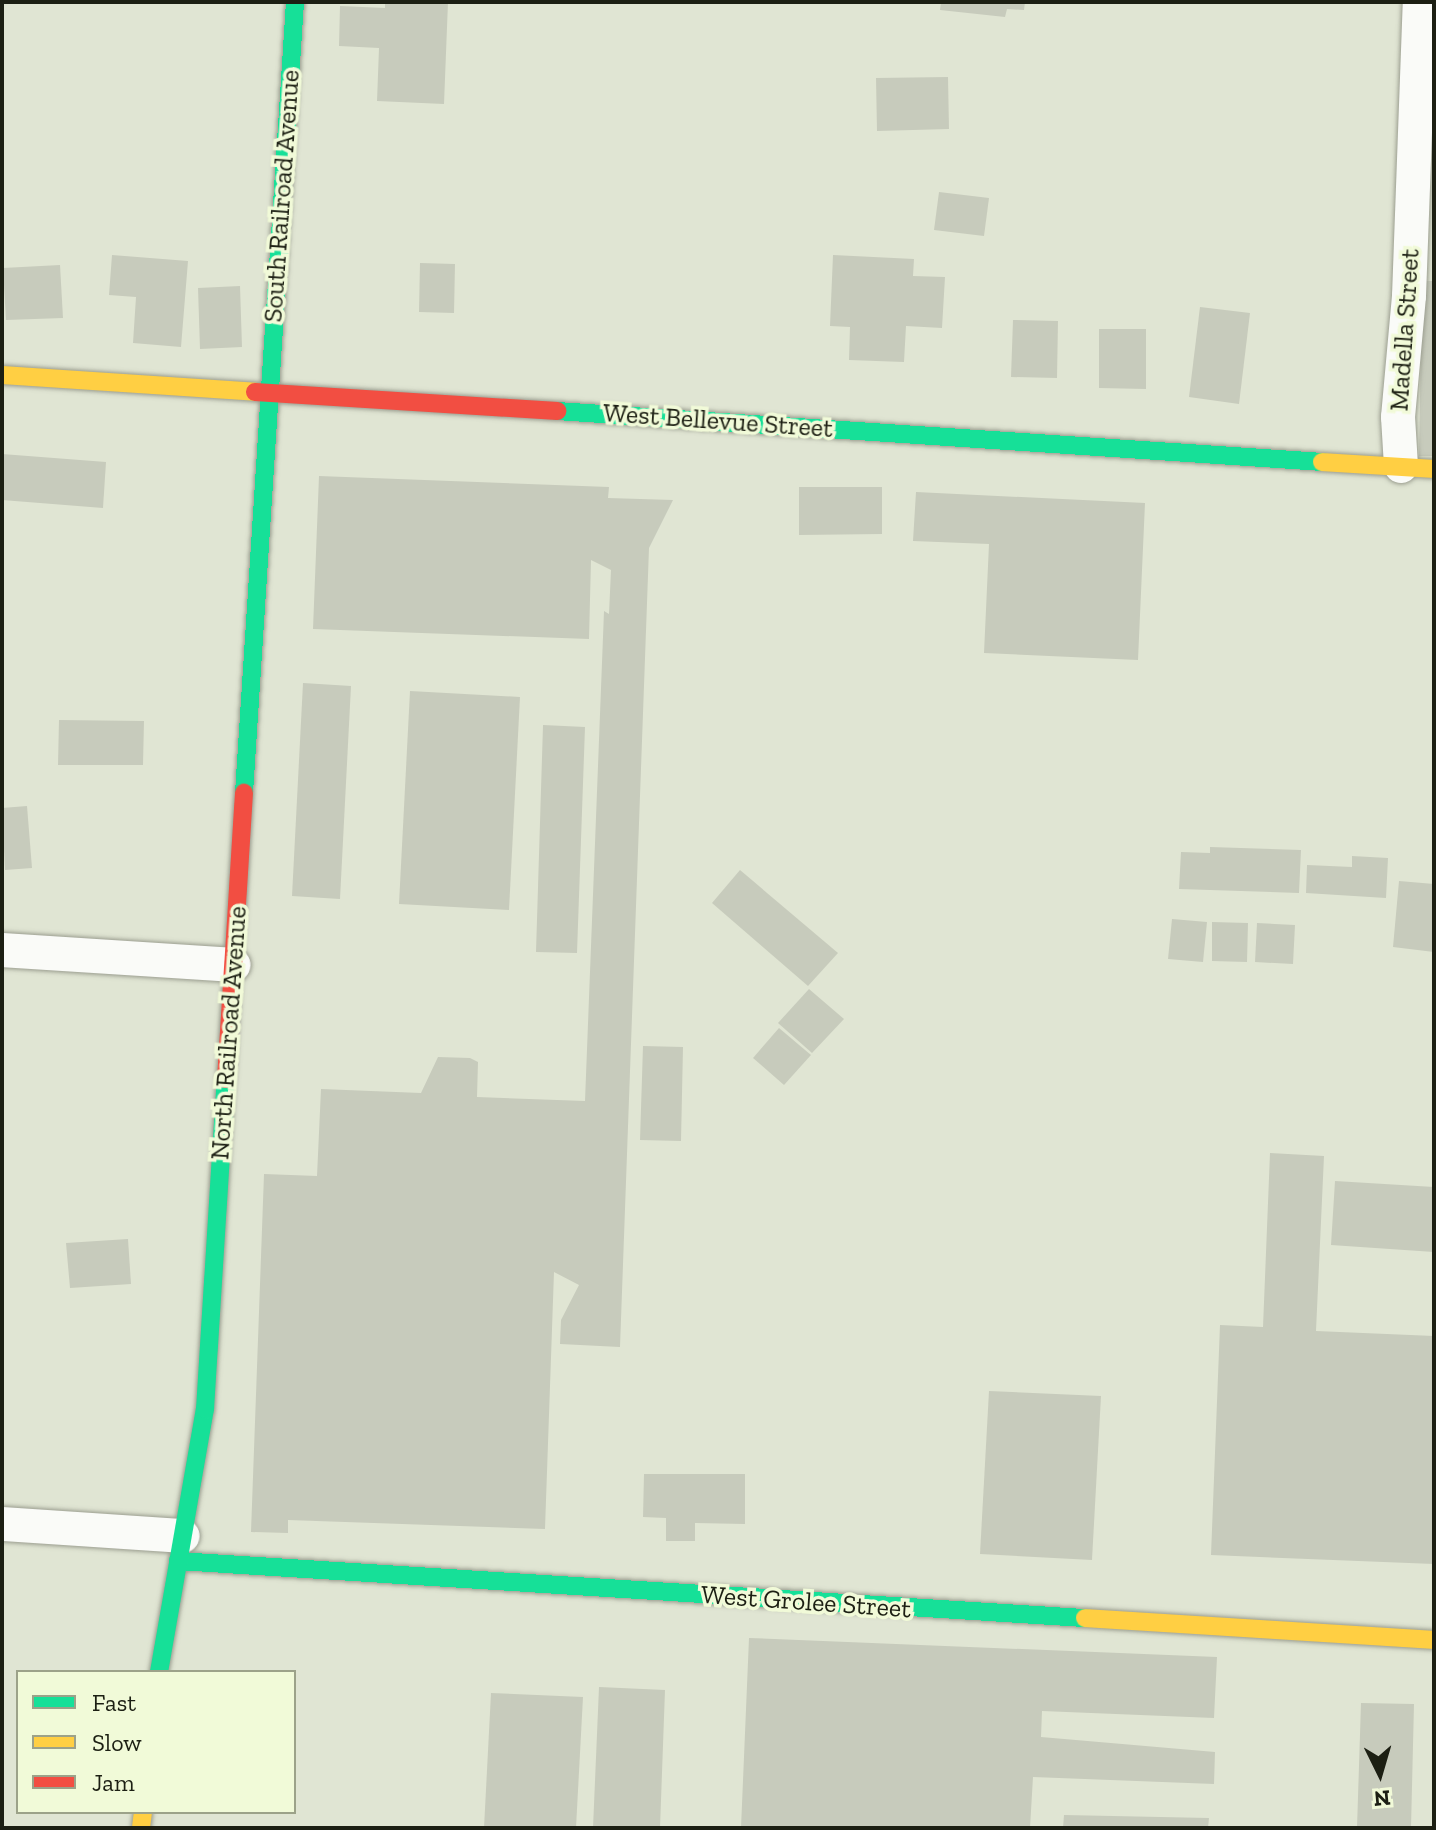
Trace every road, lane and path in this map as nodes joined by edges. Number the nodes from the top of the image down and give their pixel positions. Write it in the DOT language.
graph roads {
  1 [pos="295,2"];
  2 [pos="1420,2"];
  3 [pos="2,375"];
  4 [pos="270,390"];
  5 [pos="1417,468"];
  6 [pos="2,950"];
  7 [pos="234,965"];
  8 [pos="2,1524"];
  9 [pos="181,1549"];
  10 [pos="1434,1640"];
  11 [pos="159,1670"];
  1 -- 4 [label="street, South Railroad Avenue"];
  2 -- 5 [label="street, Madella Street"];
  3 -- 4 [label="street, West Bellevue Street"];
  4 -- 5 [label="street, West Bellevue Street"];
  4 -- 7 [label="street, North Railroad Avenue"];
  6 -- 7 [label="street"];
  7 -- 9 [label="street, North Railroad Avenue"];
  8 -- 9 [label="street, West Grolee Street"];
  9 -- 10 [label="street, West Grolee Street"];
  9 -- 11 [label="street, North Railroad Avenue"];
}
